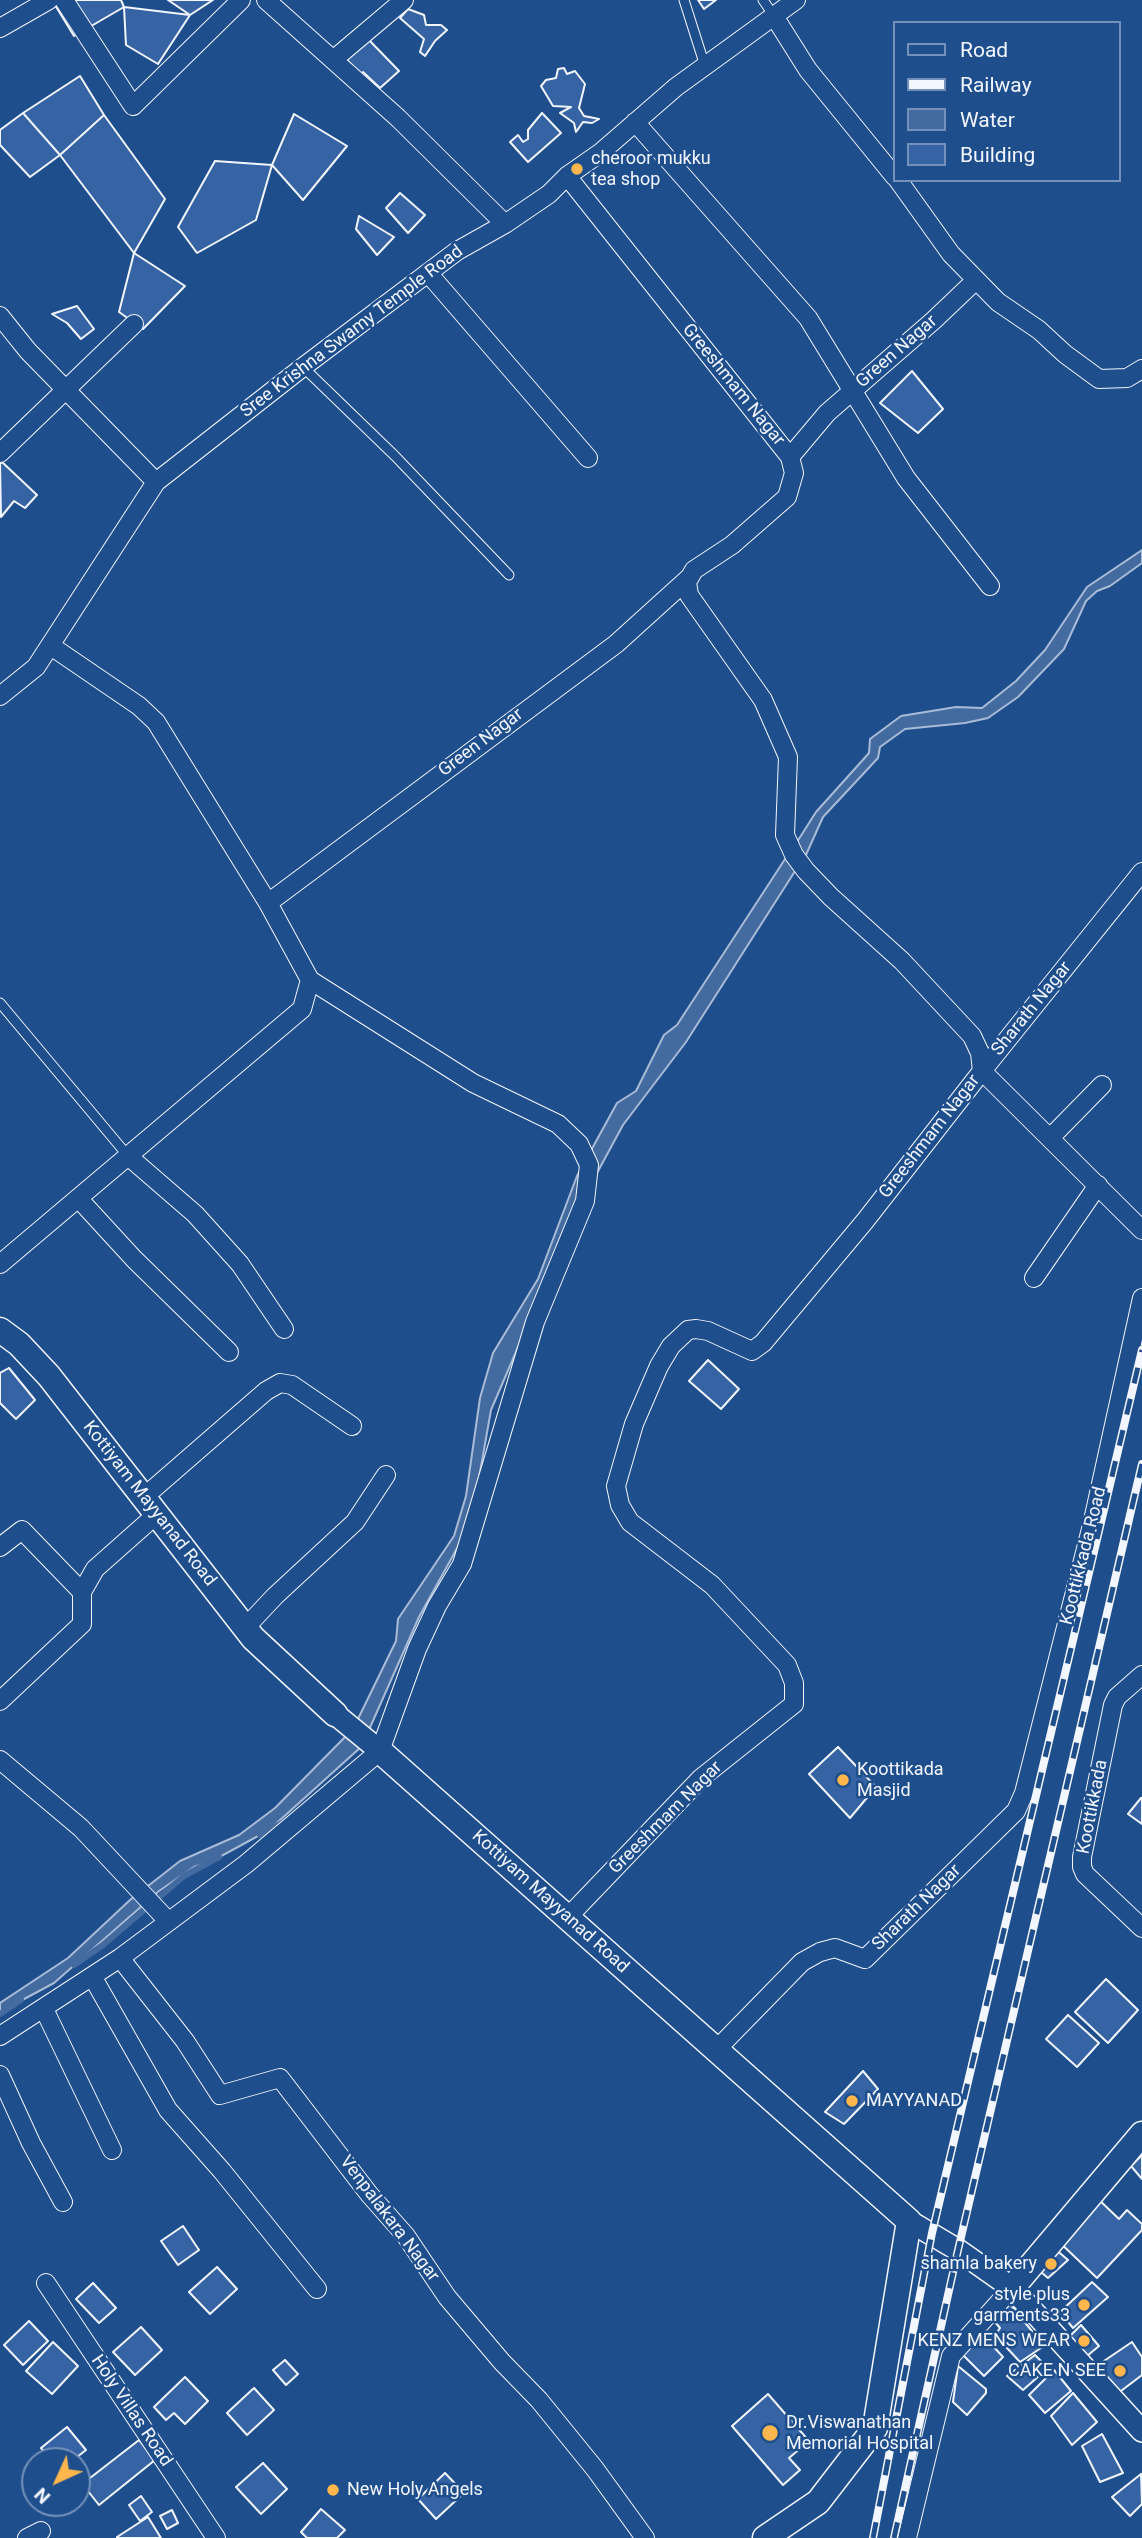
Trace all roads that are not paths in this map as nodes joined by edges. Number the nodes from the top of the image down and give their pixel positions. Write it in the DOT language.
graph roads {
  1 [pos="49,0"];
  2 [pos="64,0"];
  3 [pos="241,0"];
  4 [pos="266,0"];
  5 [pos="404,0"];
  6 [pos="684,0"];
  7 [pos="763,0"];
  8 [pos="796,0"];
  9 [pos="774,16"];
  10 [pos="0,28"];
  11 [pos="333,60"];
  12 [pos="705,66"];
  13 [pos="635,122"];
  14 [pos="894,174"];
  15 [pos="567,176"];
  16 [pos="900,182"];
  17 [pos="505,224"];
  18 [pos="428,273"];
  19 [pos="976,280"];
  20 [pos="0,316"];
  21 [pos="134,324"];
  22 [pos="303,367"];
  23 [pos="1142,369"];
  24 [pos="67,390"];
  25 [pos="854,391"];
  26 [pos="0,453"];
  27 [pos="790,457"];
  28 [pos="588,458"];
  29 [pos="156,482"];
  30 [pos="509,575"];
  31 [pos="690,577"];
  32 [pos="990,586"];
  33 [pos="51,646"];
  34 [pos="0,696"];
  35 [pos="1142,872"];
  36 [pos="268,903"];
  37 [pos="310,980"];
  38 [pos="0,1003"];
  39 [pos="982,1071"];
  40 [pos="1102,1085"];
  41 [pos="1050,1138"];
  42 [pos="128,1156"];
  43 [pos="1098,1185"];
  44 [pos="78,1198"];
  45 [pos="1140,1226"];
  46 [pos="0,1264"];
  47 [pos="1034,1278"];
  48 [pos="1142,1298"];
  49 [pos="284,1329"];
  50 [pos="0,1330"];
  51 [pos="229,1352"];
  52 [pos="352,1426"];
  53 [pos="386,1475"];
  54 [pos="150,1505"];
  55 [pos="0,1547"];
  56 [pos="82,1592"];
  57 [pos="245,1628"];
  58 [pos="1142,1675"];
  59 [pos="0,1701"];
  60 [pos="335,1714"];
  61 [pos="380,1751"];
  62 [pos="0,1760"];
  63 [pos="1016,1811"];
  64 [pos="164,1918"];
  65 [pos="567,1918"];
  66 [pos="1142,1928"];
  67 [pos="120,1958"];
  68 [pos="92,1976"];
  69 [pos="44,2009"];
  70 [pos="0,2036"];
  71 [pos="716,2050"];
  72 [pos="0,2075"];
  73 [pos="1142,2134"];
  74 [pos="113,2150"];
  75 [pos="63,2202"];
  76 [pos="909,2221"];
  77 [pos="46,2283"];
  78 [pos="1012,2288"];
  79 [pos="317,2289"];
  80 [pos="1142,2431"];
  81 [pos="216,2538"];
  82 [pos="645,2538"];
  83 [pos="765,2538"];
  84 [pos="907,2538"];
  1 -- 10 [label="street"];
  2 -- 3 [label="street"];
  4 -- 11 [label="street"];
  5 -- 11 [label="street"];
  6 -- 12 [label="lane"];
  7 -- 9 [label="lane"];
  8 -- 9 [label="street, Sree Krishna Swamy Temple Road"];
  9 -- 12 [label="street, Sree Krishna Swamy Temple Road"];
  9 -- 14 [label="street"];
  11 -- 17 [label="street"];
  12 -- 13 [label="street, Sree Krishna Swamy Temple Road"];
  13 -- 15 [label="street, Sree Krishna Swamy Temple Road"];
  13 -- 25 [label="street"];
  15 -- 17 [label="street, Sree Krishna Swamy Temple Road"];
  15 -- 27 [label="street, Greeshmam Nagar"];
  16 -- 19 [label="street"];
  17 -- 18 [label="street, Sree Krishna Swamy Temple Road"];
  18 -- 22 [label="street, Sree Krishna Swamy Temple Road"];
  18 -- 28 [label="street"];
  19 -- 23 [label="street"];
  19 -- 25 [label="street, Green Nagar"];
  20 -- 24 [label="street"];
  21 -- 24 [label="street"];
  22 -- 29 [label="street, Sree Krishna Swamy Temple Road"];
  22 -- 30 [label="lane"];
  24 -- 26 [label="street"];
  24 -- 29 [label="street"];
  25 -- 27 [label="street, Green Nagar"];
  25 -- 32 [label="street"];
  27 -- 31 [label="street, Greeshmam Nagar"];
  29 -- 33 [label="street, Sree Krishna Swamy Temple Road"];
  31 -- 36 [label="street, Green Nagar"];
  31 -- 39 [label="street, Greeshmam Nagar"];
  33 -- 34 [label="street, Sree Krishna Swamy Temple Road"];
  33 -- 36 [label="street"];
  35 -- 39 [label="street, Sharath Nagar"];
  36 -- 37 [label="street"];
  37 -- 42 [label="street"];
  37 -- 61 [label="street"];
  38 -- 42 [label="lane"];
  39 -- 41 [label="street, Sharath Nagar"];
  39 -- 65 [label="street, Greeshmam Nagar"];
  40 -- 41 [label="street"];
  41 -- 43 [label="street, Sharath Nagar"];
  42 -- 44 [label="street"];
  42 -- 49 [label="street"];
  43 -- 45 [label="street, Sharath Nagar"];
  43 -- 47 [label="street"];
  44 -- 46 [label="street"];
  44 -- 51 [label="street"];
  48 -- 63 [label="street, Koottikkada Road"];
  50 -- 54 [label="main road, Kottiyam Mayyanad Road"];
  52 -- 54 [label="street"];
  53 -- 57 [label="street"];
  54 -- 56 [label="street"];
  54 -- 57 [label="main road, Kottiyam Mayyanad Road"];
  55 -- 56 [label="street"];
  56 -- 59 [label="street"];
  57 -- 60 [label="main road, Kottiyam Mayyanad Road"];
  58 -- 66 [label="street, Koottikkada"];
  60 -- 61 [label="street, Kottiyam Mayyanad Road"];
  61 -- 64 [label="street"];
  61 -- 65 [label="main road, Kottiyam Mayyanad Road"];
  62 -- 64 [label="street"];
  63 -- 71 [label="street, Sharath Nagar"];
  64 -- 67 [label="street"];
  65 -- 71 [label="main road, Kottiyam Mayyanad Road"];
  67 -- 68 [label="street"];
  67 -- 82 [label="street, Venpalakara Nagar"];
  68 -- 69 [label="street"];
  68 -- 79 [label="street"];
  69 -- 70 [label="street"];
  69 -- 74 [label="street"];
  71 -- 76 [label="main road, Kottiyam Mayyanad Road"];
  72 -- 75 [label="street"];
  73 -- 78 [label="main road"];
  76 -- 78 [label="street, Kottiyam Mayyanad Road"];
  76 -- 83 [label="main road"];
  77 -- 81 [label="street, Holy Villas Road"];
  78 -- 80 [label="street, Kottiyam Mayyanad Road"];
  78 -- 84 [label="street"];
}
